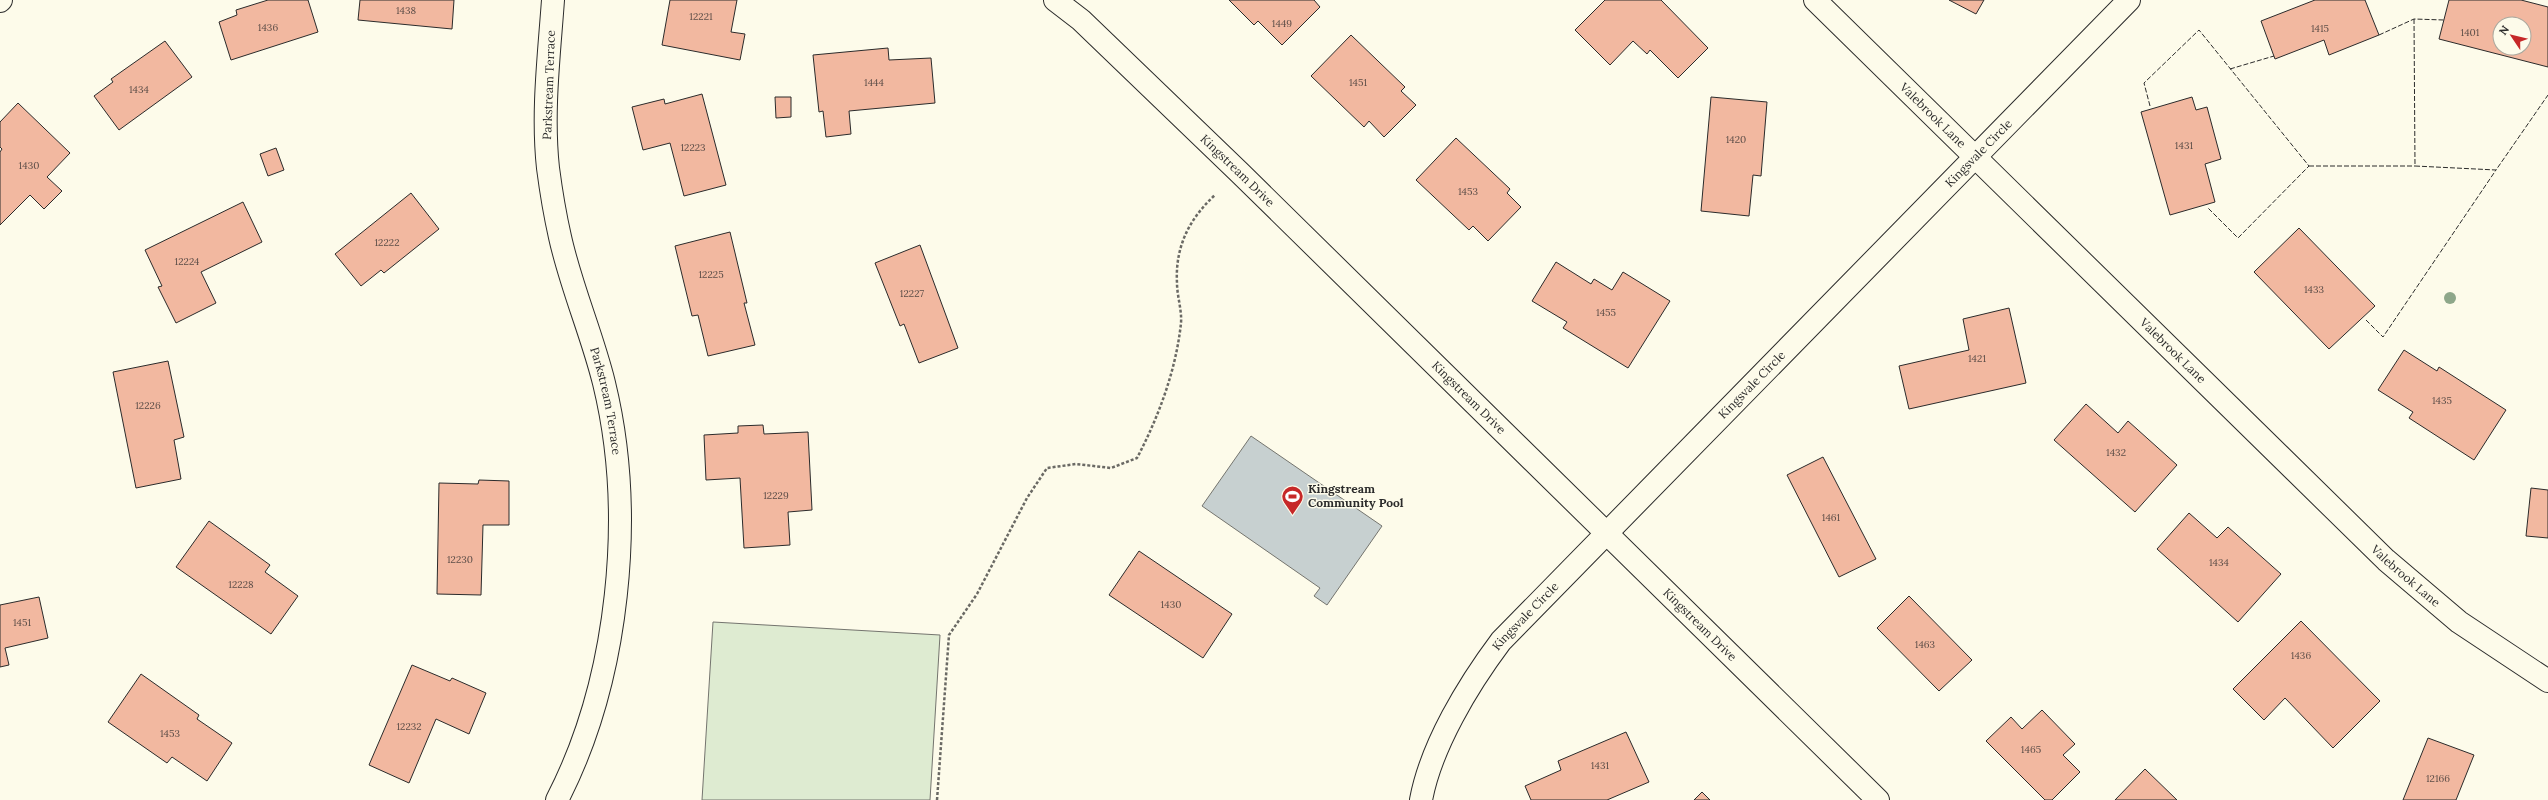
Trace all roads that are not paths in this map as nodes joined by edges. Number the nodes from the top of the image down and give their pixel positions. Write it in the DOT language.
graph roads {
  1 [pos="553,0"];
  2 [pos="1055,0"];
  3 [pos="1815,0"];
  4 [pos="2130,0"];
  5 [pos="1974,158"];
  6 [pos="1606,532"];
  7 [pos="2548,681"];
  8 [pos="557,800"];
  9 [pos="1421,800"];
  10 [pos="1878,800"];
  1 -- 8 [label="street, Parkstream Terrace"];
  2 -- 6 [label="street, Kingstream Drive"];
  3 -- 5 [label="street, Valebrook Lane"];
  4 -- 5 [label="street, Kingsvale Circle"];
  5 -- 6 [label="street, Kingsvale Circle"];
  5 -- 7 [label="street, Valebrook Lane"];
  6 -- 9 [label="street, Kingsvale Circle"];
  6 -- 10 [label="street, Kingstream Drive"];
}
